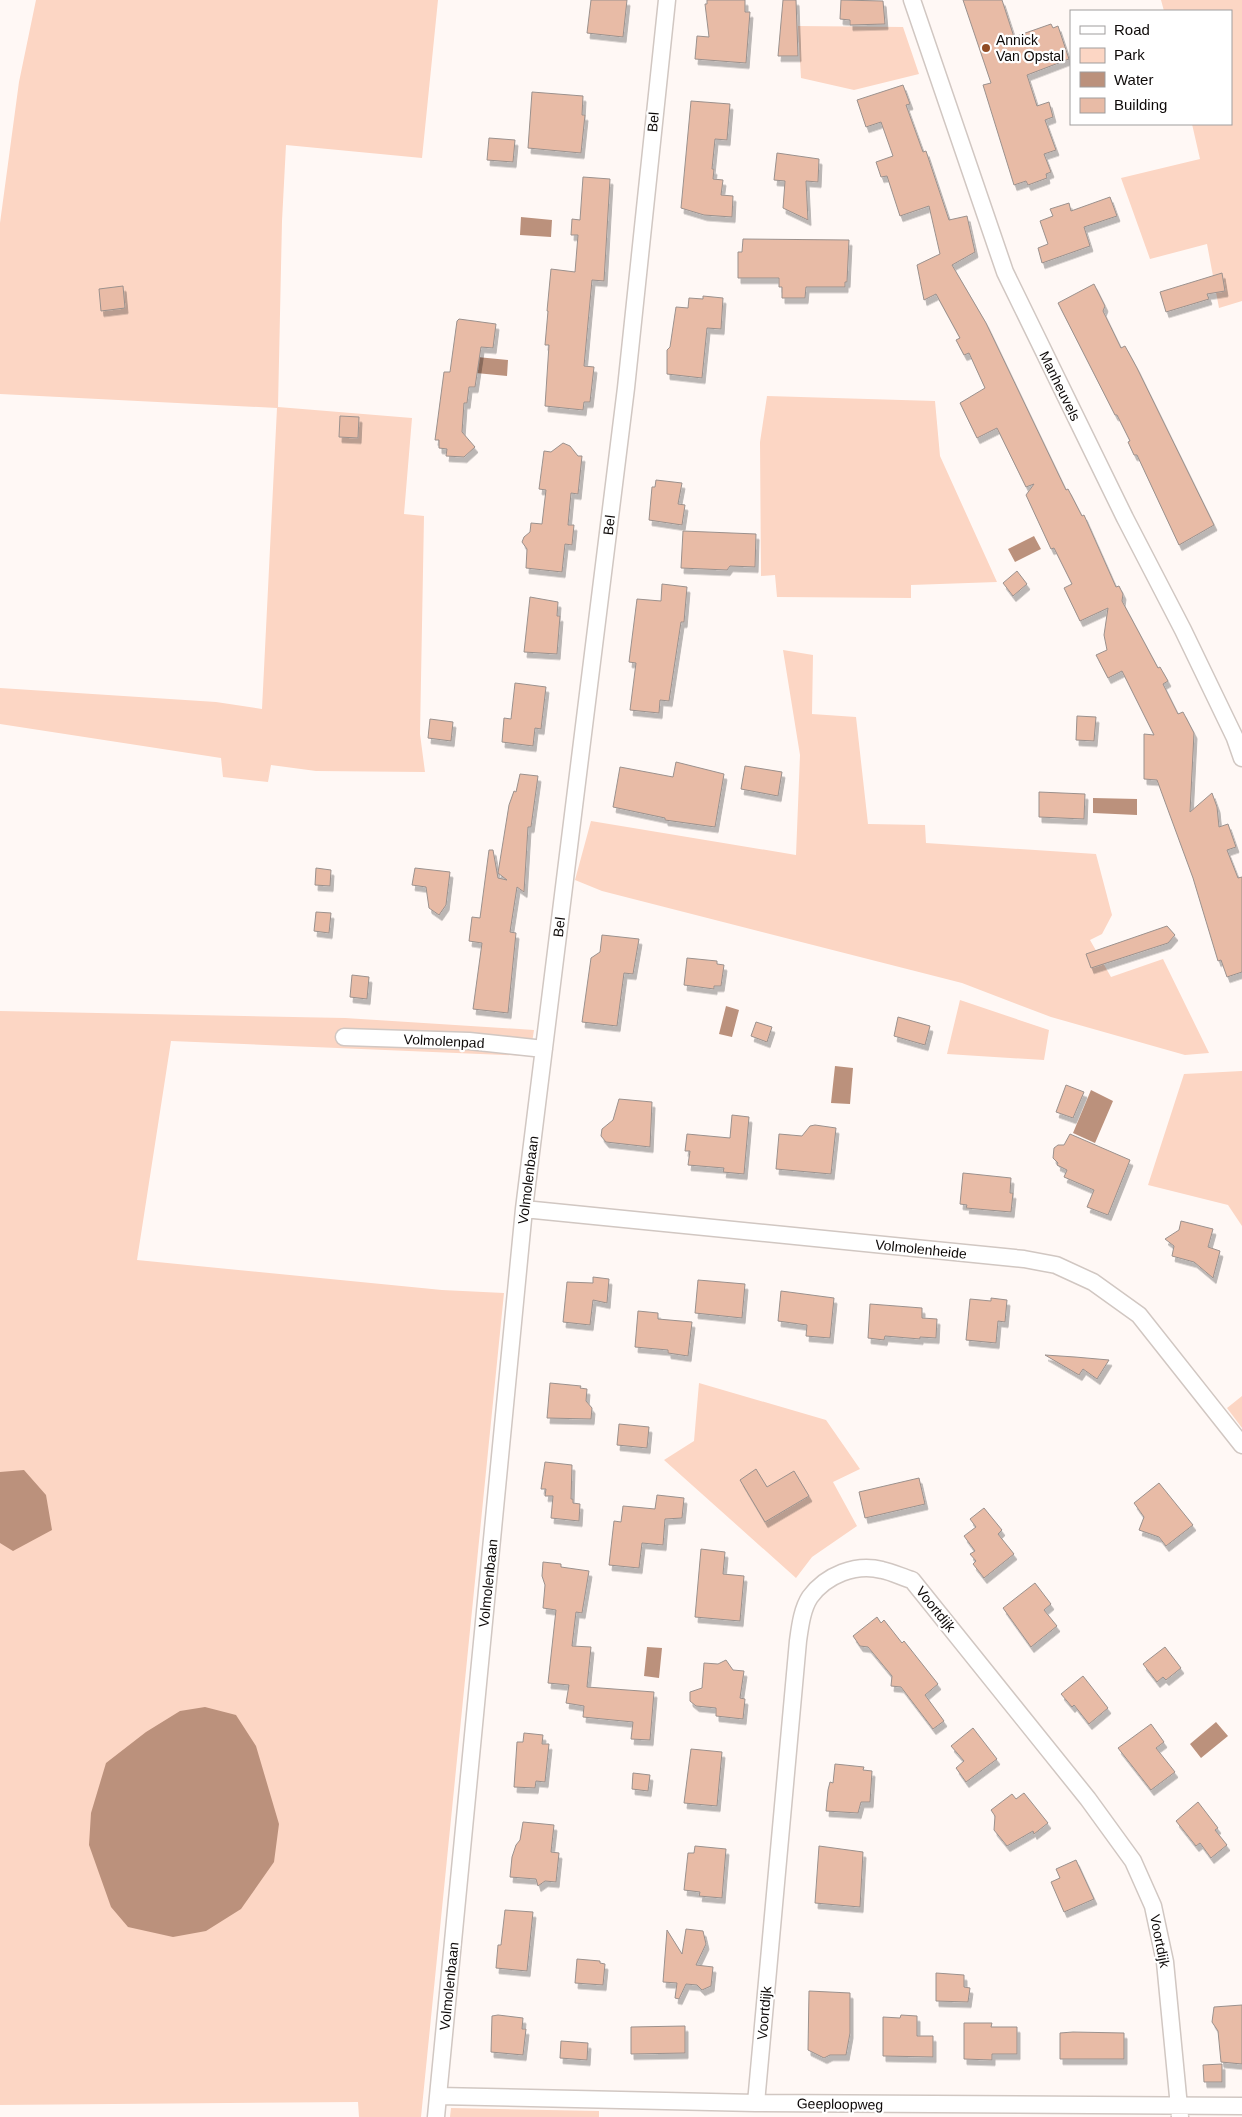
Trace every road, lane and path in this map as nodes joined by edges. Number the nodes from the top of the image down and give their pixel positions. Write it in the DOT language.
graph roads {
  1 [pos="667,0"];
  2 [pos="912,0"];
  3 [pos="1242,758"];
  4 [pos="344,1037"];
  5 [pos="544,1048"];
  6 [pos="524,1209"];
  7 [pos="1242,1444"];
  8 [pos="438,2096"];
  9 [pos="756,2103"];
  10 [pos="1242,2106"];
  11 [pos="1179,2111"];
  12 [pos="436,2117"];
  1 -- 5 [label="street, Bel"];
  2 -- 3 [label="street, Manheuvels"];
  4 -- 5 [label="street, Volmolenpad"];
  5 -- 6 [label="street, Volmolenbaan"];
  6 -- 7 [label="street, Volmolenheide"];
  6 -- 8 [label="street, Volmolenbaan"];
  8 -- 9 [label="street, Geeploopweg"];
  8 -- 12 [label="street, Volmolenbaan"];
  9 -- 11 [label="street, Geeploopweg"];
  9 -- 11 [label="street, Voortdijk"];
  10 -- 11 [label="street, Geeploopweg"];
}
